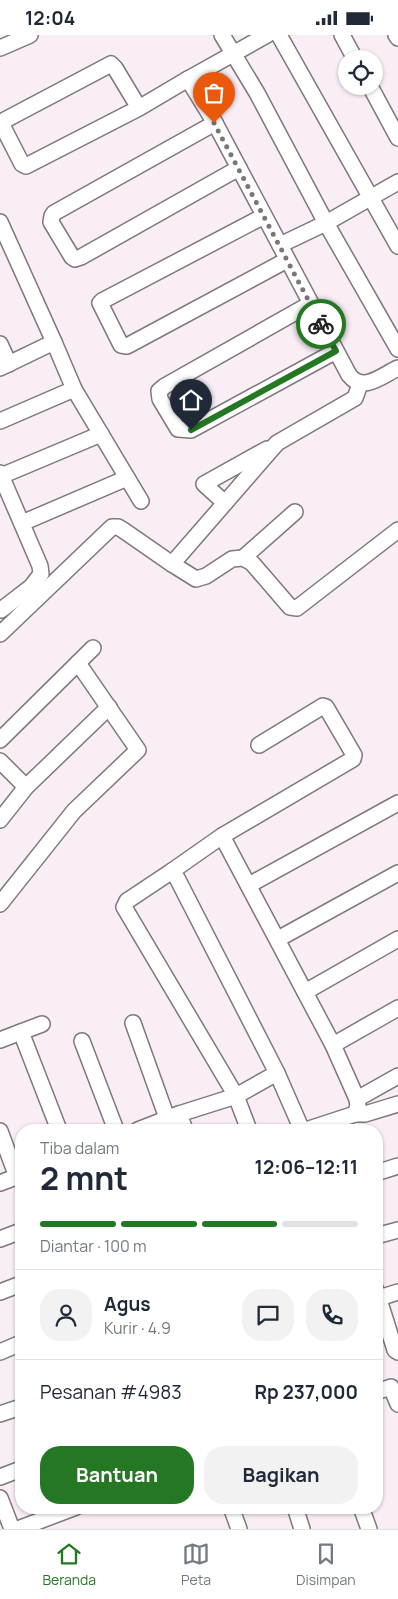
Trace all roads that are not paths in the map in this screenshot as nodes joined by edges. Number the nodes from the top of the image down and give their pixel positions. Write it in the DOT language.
graph roads {
  1 [pos="30,35"];
  2 [pos="222,35"];
  3 [pos="267,35"];
  4 [pos="279,35"];
  5 [pos="342,35"];
  6 [pos="0,48"];
  7 [pos="350,50"];
  8 [pos="233,54"];
  9 [pos="188,79"];
  10 [pos="375,95"];
  11 [pos="139,108"];
  12 [pos="214,123"];
  13 [pos="398,138"];
  14 [pos="239,169"];
  15 [pos="398,182"];
  16 [pos="371,197"];
  17 [pos="264,216"];
  18 [pos="0,222"];
  19 [pos="326,223"];
  20 [pos="280,245"];
  21 [pos="398,245"];
  22 [pos="287,259"];
  23 [pos="310,304"];
  24 [pos="54,342"];
  25 [pos="0,344"];
  26 [pos="398,349"];
  27 [pos="336,351"];
  28 [pos="4,366"];
  29 [pos="398,368"];
  30 [pos="360,384"];
  31 [pos="74,389"];
  32 [pos="0,421"];
  33 [pos="101,434"];
  34 [pos="277,443"];
  35 [pos="1,475"];
  36 [pos="128,478"];
  37 [pos="141,501"];
  38 [pos="225,503"];
  39 [pos="295,512"];
  40 [pos="22,523"];
  41 [pos="398,530"];
  42 [pos="244,558"];
  43 [pos="172,564"];
  44 [pos="0,610"];
  45 [pos="0,634"];
  46 [pos="94,648"];
  47 [pos="78,663"];
  48 [pos="108,707"];
  49 [pos="0,740"];
  50 [pos="259,745"];
  51 [pos="0,761"];
  52 [pos="26,787"];
  53 [pos="398,803"];
  54 [pos="0,820"];
  55 [pos="222,836"];
  56 [pos="172,871"];
  57 [pos="398,873"];
  58 [pos="249,885"];
  59 [pos="0,904"];
  60 [pos="278,939"];
  61 [pos="398,939"];
  62 [pos="305,992"];
  63 [pos="398,1007"];
  64 [pos="133,1023"];
  65 [pos="42,1024"];
  66 [pos="21,1031"];
  67 [pos="0,1039"];
  68 [pos="82,1041"];
  69 [pos="333,1045"];
  70 [pos="277,1073"];
  71 [pos="398,1075"];
  72 [pos="236,1096"];
  73 [pos="398,1104"];
  74 [pos="356,1106"];
  75 [pos="173,1116"];
  76 [pos="57,1124"];
  77 [pos="114,1124"];
  78 [pos="153,1124"];
  79 [pos="180,1124"];
  80 [pos="247,1124"];
  81 [pos="301,1124"];
  82 [pos="317,1124"];
  83 [pos="0,1131"];
  84 [pos="398,1166"];
  85 [pos="15,1167"];
  86 [pos="383,1171"];
  87 [pos="15,1177"];
  88 [pos="0,1183"];
  89 [pos="398,1230"];
  90 [pos="15,1233"];
  91 [pos="383,1234"];
  92 [pos="0,1239"];
  93 [pos="15,1287"];
  94 [pos="0,1292"];
  95 [pos="398,1292"];
  96 [pos="383,1293"];
  97 [pos="383,1313"];
  98 [pos="15,1346"];
  99 [pos="0,1352"];
  100 [pos="398,1352"];
  101 [pos="383,1390"];
  102 [pos="398,1405"];
  103 [pos="15,1409"];
  104 [pos="0,1414"];
  105 [pos="15,1471"];
  106 [pos="0,1477"];
  107 [pos="0,1498"];
  108 [pos="58,1514"];
  109 [pos="234,1514"];
  110 [pos="297,1514"];
  111 [pos="364,1514"];
  112 [pos="12,1529"];
  113 [pos="18,1529"];
  114 [pos="239,1529"];
  115 [pos="302,1529"];
  116 [pos="369,1529"];
  1 -- 6 [label="street"];
  2 -- 8 [label="street"];
  3 -- 8 [label="street"];
  4 -- 16 [label="street"];
  5 -- 7 [label="street"];
  8 -- 9 [label="street"];
  8 -- 19 [label="street"];
  9 -- 11 [label="street"];
  9 -- 12 [label="street"];
  10 -- 13 [label="street"];
  11 -- 11 [label="street"];
  12 -- 14 [label="street"];
  12 -- 14 [label="street"];
  14 -- 17 [label="street"];
  15 -- 16 [label="street"];
  16 -- 19 [label="street"];
  16 -- 21 [label="street"];
  17 -- 20 [label="street"];
  17 -- 22 [label="street"];
  18 -- 24 [label="street"];
  19 -- 20 [label="street"];
  19 -- 26 [label="street"];
  20 -- 22 [label="street"];
  22 -- 23 [label="street"];
  23 -- 27 [label="street"];
  23 -- 27 [label="street"];
  24 -- 28 [label="street"];
  24 -- 31 [label="street"];
  25 -- 28 [label="street"];
  27 -- 30 [label="street"];
  29 -- 30 [label="street"];
  30 -- 34 [label="street"];
  31 -- 32 [label="street"];
  31 -- 33 [label="street"];
  33 -- 35 [label="street"];
  33 -- 36 [label="street"];
  34 -- 38 [label="street"];
  34 -- 38 [label="street"];
  35 -- 40 [label="street"];
  36 -- 37 [label="street"];
  36 -- 40 [label="street"];
  38 -- 43 [label="street"];
  39 -- 42 [label="street"];
  40 -- 44 [label="street"];
  41 -- 42 [label="street"];
  42 -- 43 [label="street"];
  43 -- 45 [label="street"];
  46 -- 47 [label="street"];
  47 -- 48 [label="street"];
  47 -- 49 [label="street"];
  48 -- 52 [label="street"];
  48 -- 59 [label="street"];
  50 -- 55 [label="street"];
  51 -- 52 [label="street"];
  52 -- 54 [label="street"];
  53 -- 58 [label="street"];
  55 -- 56 [label="street"];
  55 -- 58 [label="street"];
  56 -- 70 [label="street"];
  56 -- 72 [label="street"];
  57 -- 60 [label="street"];
  58 -- 60 [label="street"];
  60 -- 62 [label="street"];
  61 -- 62 [label="street"];
  62 -- 69 [label="street"];
  63 -- 69 [label="street"];
  64 -- 75 [label="street"];
  65 -- 66 [label="street"];
  66 -- 67 [label="street"];
  66 -- 76 [label="street"];
  68 -- 77 [label="street"];
  69 -- 74 [label="street"];
  70 -- 72 [label="street"];
  70 -- 81 [label="street"];
  71 -- 74 [label="street"];
  72 -- 75 [label="street"];
  72 -- 80 [label="street"];
  73 -- 74 [label="street"];
  74 -- 82 [label="street"];
  75 -- 78 [label="street"];
  75 -- 79 [label="street"];
  83 -- 85 [label="street"];
  84 -- 86 [label="street"];
  87 -- 88 [label="street"];
  89 -- 91 [label="street"];
  90 -- 92 [label="street"];
  93 -- 94 [label="street"];
  95 -- 96 [label="street"];
  97 -- 100 [label="street"];
  98 -- 99 [label="street"];
  101 -- 102 [label="street"];
  103 -- 104 [label="street"];
  105 -- 106 [label="street"];
  107 -- 112 [label="street"];
  108 -- 113 [label="street"];
  109 -- 114 [label="street"];
  110 -- 115 [label="street"];
  111 -- 116 [label="street"];
}
